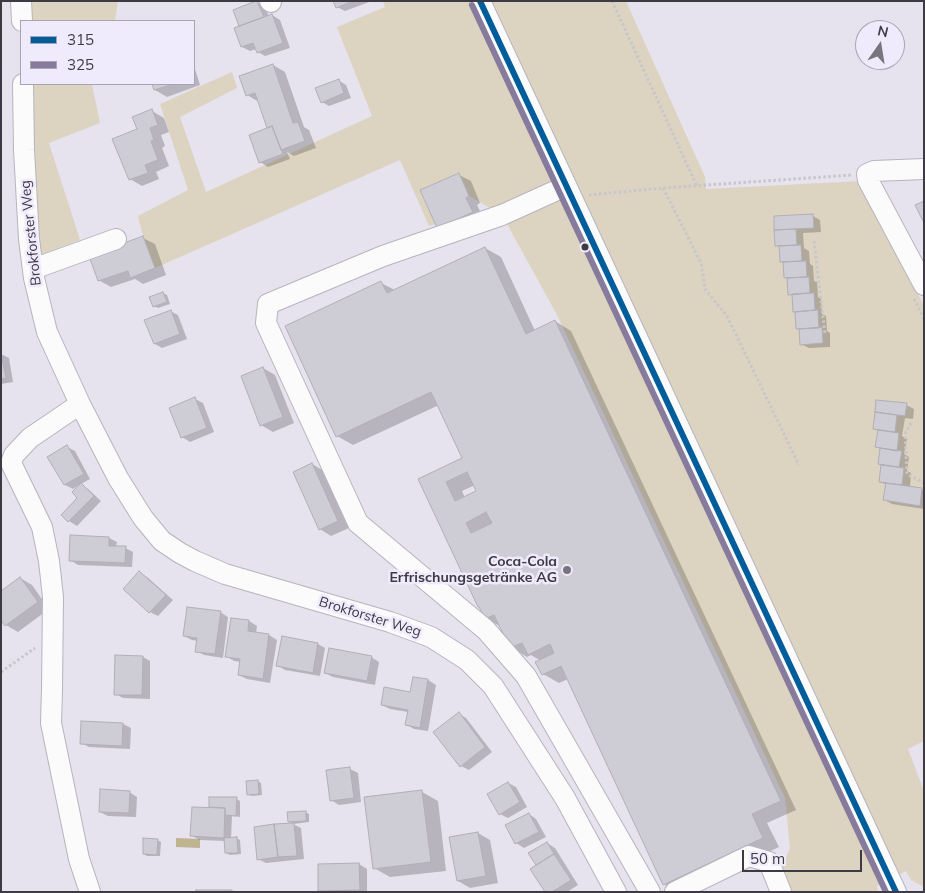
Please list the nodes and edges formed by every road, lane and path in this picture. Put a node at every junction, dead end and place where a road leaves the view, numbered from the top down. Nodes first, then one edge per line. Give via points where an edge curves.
1 (21, 1) edge
2 (480, 1) edge
3 (612, 1) edge
4 (22, 20) edge
5 (23, 85) edge
6 (924, 169) edge
7 (867, 174) junction
8 (697, 186) junction
9 (663, 188) junction
10 (570, 193) junction
11 (116, 239) dead end
12 (814, 241) dead end
13 (32, 269) junction
14 (924, 285) edge
15 (825, 334) dead end
16 (80, 404) junction
17 (912, 423) dead end
18 (799, 465) dead end
19 (924, 484) edge
20 (33, 649) dead end
21 (1, 672) edge
22 (90, 892) edge
23 (616, 892) edge
24 (650, 892) edge
25 (674, 892) edge
26 (781, 892) edge
27 (896, 892) edge

1 - 4 street
2 - 10 street
3 - 8 path
5 - 13 street, Brokforster Weg
6 - 7 street
7 - 8 path
7 - 14 street
8 - 9 path
9 - 10 path via 582,196
9 - 18 path via 701,263 705,289 727,316
10 - 24 street via 383,256 268,304 266,323 358,523 486,630 526,676
10 - 27 street
11 - 13 street
12 - 15 path
13 - 16 street, Brokforster Weg via 47,332
16 - 22 street via 30,438 11,463 42,527 49,561 53,597 51,723 77,850
16 - 23 street, Brokforster Weg via 118,478 143,518 162,541 180,553 225,574 432,637 467,660 493,686 560,790
17 - 19 path via 905,434 907,474
20 - 21 path
25 - 26 street via 749,856 769,862

